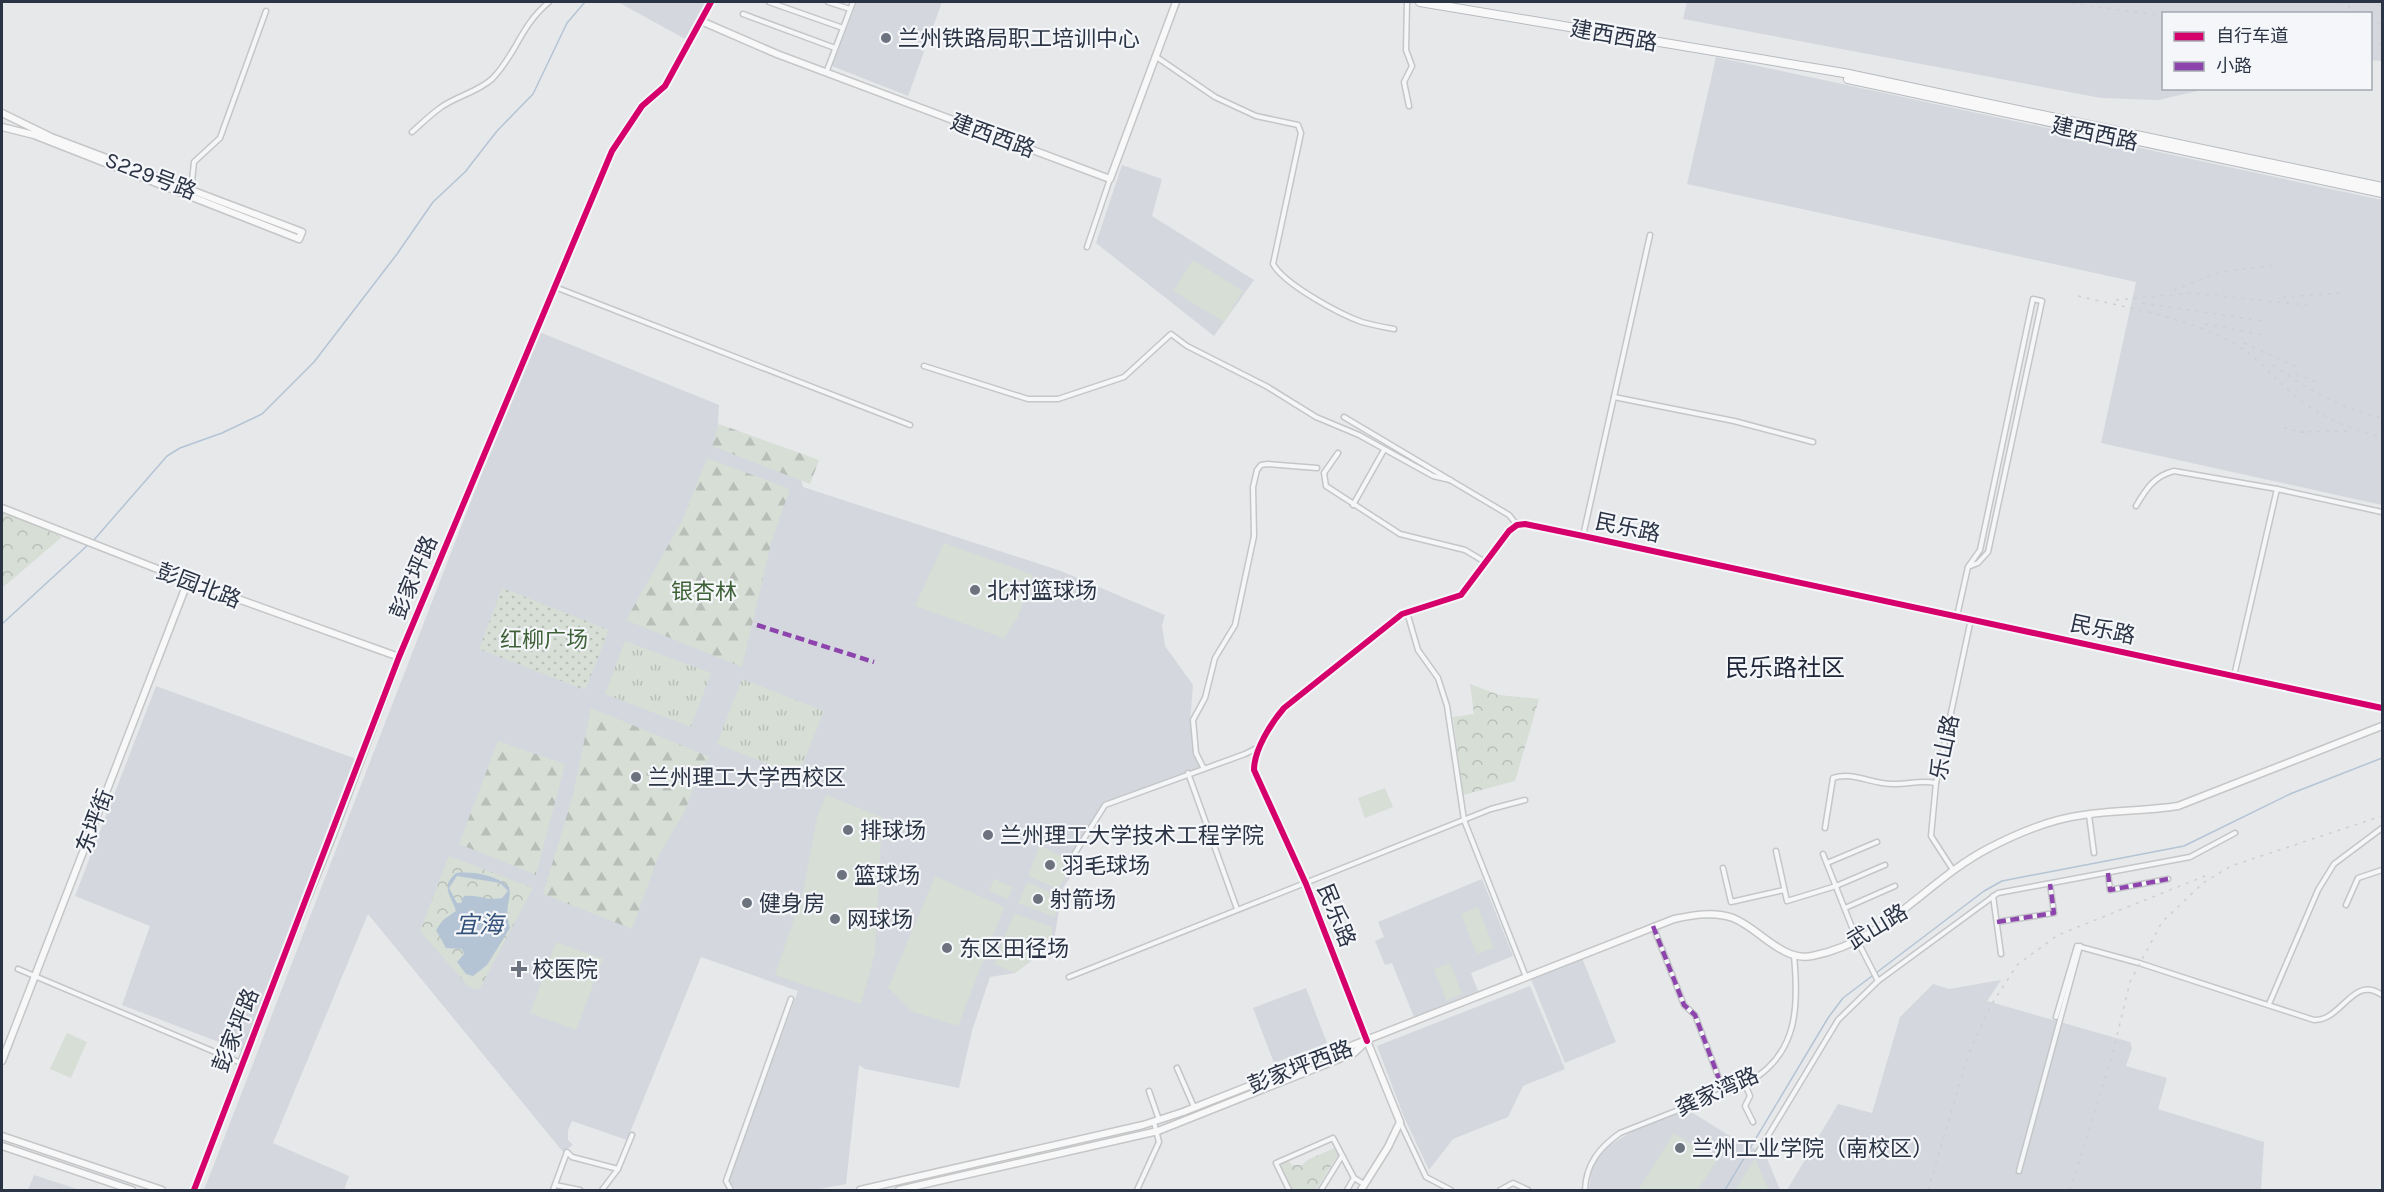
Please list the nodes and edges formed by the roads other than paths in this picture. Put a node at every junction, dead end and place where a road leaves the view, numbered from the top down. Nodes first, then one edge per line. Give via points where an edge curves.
1 (549, 2) edge
2 (711, 2) edge
3 (769, 2) edge
4 (828, 2) edge
5 (853, 2) edge
6 (1176, 2) edge
7 (1407, 2) edge
8 (1420, 2) edge
9 (850, 9) junction
10 (266, 11) dead end
11 (743, 14) dead end
12 (701, 21) junction
13 (843, 28) junction
14 (835, 48) junction
15 (1155, 56) junction
16 (1809, 68) junction
17 (826, 73) junction
18 (1409, 106) dead end
19 (2, 113) edge
20 (2, 127) edge
21 (412, 132) dead end
22 (1110, 179) junction
23 (2382, 187) edge
24 (191, 193) junction
25 (2382, 194) edge
26 (1650, 235) dead end
27 (1087, 247) dead end
28 (555, 287) junction
29 (1394, 329) dead end
30 (924, 366) dead end
31 (1614, 397) junction
32 (2008, 414) junction
33 (2017, 415) junction
34 (1344, 417) dead end
35 (910, 425) dead end
36 (1813, 442) dead end
37 (1384, 450) junction
38 (1338, 453) dead end
39 (1317, 468) dead end
40 (1450, 480) junction
41 (2277, 489) junction
42 (1353, 505) junction
43 (2136, 506) dead end
44 (2, 508) edge
45 (2382, 512) edge
46 (1517, 525) junction
47 (1584, 536) junction
48 (1485, 562) junction
49 (1968, 567) junction
50 (188, 581) junction
51 (1407, 612) junction
52 (1957, 616) junction
53 (1971, 619) junction
54 (399, 657) junction
55 (2234, 676) junction
56 (2382, 708) edge
57 (2382, 726) edge
58 (1261, 746) junction
59 (1203, 767) junction
60 (1188, 773) junction
61 (1936, 783) junction
62 (1524, 800) dead end
63 (2089, 814) junction
64 (1464, 820) junction
65 (1825, 828) dead end
66 (2382, 828) edge
67 (2235, 834) dead end
68 (1877, 842) dead end
69 (1776, 851) dead end
70 (1075, 853) dead end
71 (2094, 853) dead end
72 (1823, 854) dead end
73 (1827, 863) junction
74 (1885, 865) dead end
75 (1723, 868) dead end
76 (1953, 870) junction
77 (2382, 870) edge
78 (2108, 873) junction
79 (2168, 879) dead end
80 (1306, 884) junction
81 (2050, 884) junction
82 (1836, 886) junction
83 (1894, 886) dead end
84 (1784, 890) junction
85 (1993, 896) junction
86 (2346, 905) dead end
87 (1845, 908) junction
88 (1237, 909) junction
89 (1997, 922) junction
90 (1653, 926) junction
91 (1857, 940) junction
92 (2080, 946) junction
93 (2001, 954) dead end
94 (1794, 956) junction
95 (18, 969) dead end
96 (33, 976) junction
97 (1069, 977) dead end
98 (1526, 977) junction
99 (1877, 980) junction
100 (2382, 996) edge
101 (791, 999) dead end
102 (2269, 1004) junction
103 (2056, 1017) dead end
104 (1367, 1041) junction
105 (2, 1061) edge
106 (241, 1063) junction
107 (1177, 1068) dead end
108 (1745, 1084) junction
109 (1149, 1091) dead end
110 (1724, 1092) junction
111 (1194, 1108) junction
112 (1157, 1120) junction
113 (1400, 1122) junction
114 (1754, 1122) dead end
115 (1158, 1131) junction
116 (632, 1135) dead end
117 (2, 1136) edge
118 (2, 1146) edge
119 (1757, 1154) dead end
120 (1342, 1155) junction
121 (618, 1169) junction
122 (2019, 1171) dead end
123 (1354, 1178) junction
124 (555, 1185) junction
125 (1363, 1187) edge
126 (132, 1191) edge
127 (162, 1191) edge
128 (194, 1191) edge
129 (553, 1191) edge
130 (580, 1191) edge
131 (602, 1191) edge
132 (731, 1191) edge
133 (860, 1191) edge
134 (899, 1191) edge
135 (1137, 1191) edge
136 (1289, 1191) edge
137 (1321, 1191) edge
138 (1347, 1191) edge
139 (1451, 1191) edge
140 (1500, 1191) edge
141 (1528, 1191) edge
142 (1586, 1191) edge

1 - 21 street via 525,26 506,62 491,79 441,107
2 - 12 street, 彭家坪路
3 - 13 street
4 - 9 street
5 - 9 street
6 - 15 street
7 - 18 street via 1406,50 1412,66 1404,82
8 - 16 highway, 建西西路
9 - 13 street
10 - 24 street via 220,138 194,162
11 - 14 street
12 - 17 street, 建西西路
12 - 28 street, 彭家坪路 via 665,86 642,106 612,151
13 - 14 street
14 - 17 street
15 - 22 street
15 - 29 street via 1215,97 1256,116 1298,125 1301,133 1273,264 1282,276 1328,304 1362,322
16 - 23 highway, 建西西路
16 - 25 highway, 建西西路 via 1938,100
17 - 22 street, 建西西路
19 - 24 street, S229号路 via 51,137
20 - 24 street, S229号路
22 - 27 street
24 - 24 street, S229号路 via 300,239 302,232
26 - 31 street
28 - 35 street
28 - 54 street, 彭家坪路
30 - 37 street via 1028,399 1058,399 1124,377 1171,334 1316,417
31 - 36 street via 1734,421
31 - 47 street
32 - 33 street
32 - 33 street via 2033,298 2042,301
32 - 49 street via 1980,550
33 - 49 street via 1988,552 1986,558
34 - 40 street
37 - 40 street via 1432,476
37 - 42 street
38 - 42 street via 1324,473 1326,486
39 - 59 street via 1268,464 1257,470 1253,487 1254,536 1235,625 1215,658 1205,698 1193,720 1196,753
40 - 46 street via 1509,515
41 - 43 street via 2174,471 2151,482
41 - 45 street
41 - 55 street
42 - 48 street via 1400,534 1465,550
44 - 50 street, 彭园北路
46 - 47 street, 民乐路
46 - 48 street, 民乐路
47 - 52 street, 民乐路
48 - 51 street, 民乐路 via 1461,595
49 - 52 street
50 - 54 street, 彭园北路
50 - 96 street, 东坪街
51 - 58 street, 民乐路 via 1284,708
51 - 64 street via 1415,643 1438,678 1447,706
52 - 53 street, 民乐路
53 - 55 street, 民乐路
53 - 61 street, 乐山路
54 - 106 street, 彭家坪路 via 333,835
55 - 56 street, 民乐路
57 - 63 street, 武山路 via 2178,806
58 - 59 street
58 - 80 street, 民乐路 via 1254,770
59 - 60 street
60 - 70 street via 1105,805
60 - 88 street
61 - 65 street via 1892,784 1842,775 1833,778
61 - 76 street, 乐山路 via 1931,836
62 - 64 street
63 - 71 street
63 - 76 street, 武山路 via 2044,824 1990,847
64 - 80 street
64 - 98 street
66 - 102 street via 2334,864 2313,900
67 - 78 street via 2190,857
68 - 73 street
69 - 84 street
72 - 73 street
73 - 82 street
74 - 82 street
75 - 84 street via 1731,902
76 - 91 street, 武山路 via 1894,919
77 - 86 street via 2358,878
78 - 79 street via 2110,890
78 - 81 street
80 - 88 street
80 - 104 street, 民乐路
81 - 85 street
81 - 89 street via 2054,913
82 - 84 street via 1787,901
82 - 87 street
83 - 87 street
85 - 89 street
85 - 99 street
87 - 91 street
88 - 97 street
89 - 93 street
90 - 94 street via 1689,916 1725,916
90 - 98 street
90 - 110 street via 1684,1005 1695,1015
91 - 94 street, 武山路 via 1827,953
91 - 99 street
92 - 102 street
92 - 103 street via 2077,945
92 - 122 street
94 - 108 street, 龚家湾路 via 1796,1014 1788,1038 1779,1056 1761,1076
95 - 96 street
96 - 105 street, 东坪街
96 - 106 street
98 - 104 street
99 - 119 street via 1838,1020
100 - 102 street via 2373,990 2362,990 2328,1018 2320,1020
101 - 132 street via 726,1181
104 - 111 street, 彭家坪西路
104 - 113 street
104 - 115 street, 彭家坪西路 via 1354,1053
106 - 128 street, 彭家坪路
107 - 111 street
108 - 110 street, 龚家湾路
108 - 114 street via 1750,1096 1745,1106
109 - 112 street
110 - 142 street, 龚家湾路 via 1638,1125 1608,1142 1591,1162
111 - 112 street, 彭家坪西路
112 - 115 street
112 - 133 street, 彭家坪西路
113 - 125 street
113 - 139 street via 1426,1177
115 - 134 street, 彭家坪西路
115 - 135 street via 1159,1142
116 - 121 street
117 - 127 street
118 - 126 street
120 - 123 street
120 - 136 street via 1333,1138 1276,1163
120 - 137 street
121 - 124 street via 572,1157 567,1152
121 - 131 street
123 - 125 street
123 - 138 street
124 - 129 street
124 - 130 street
140 - 141 street via 1513,1183

